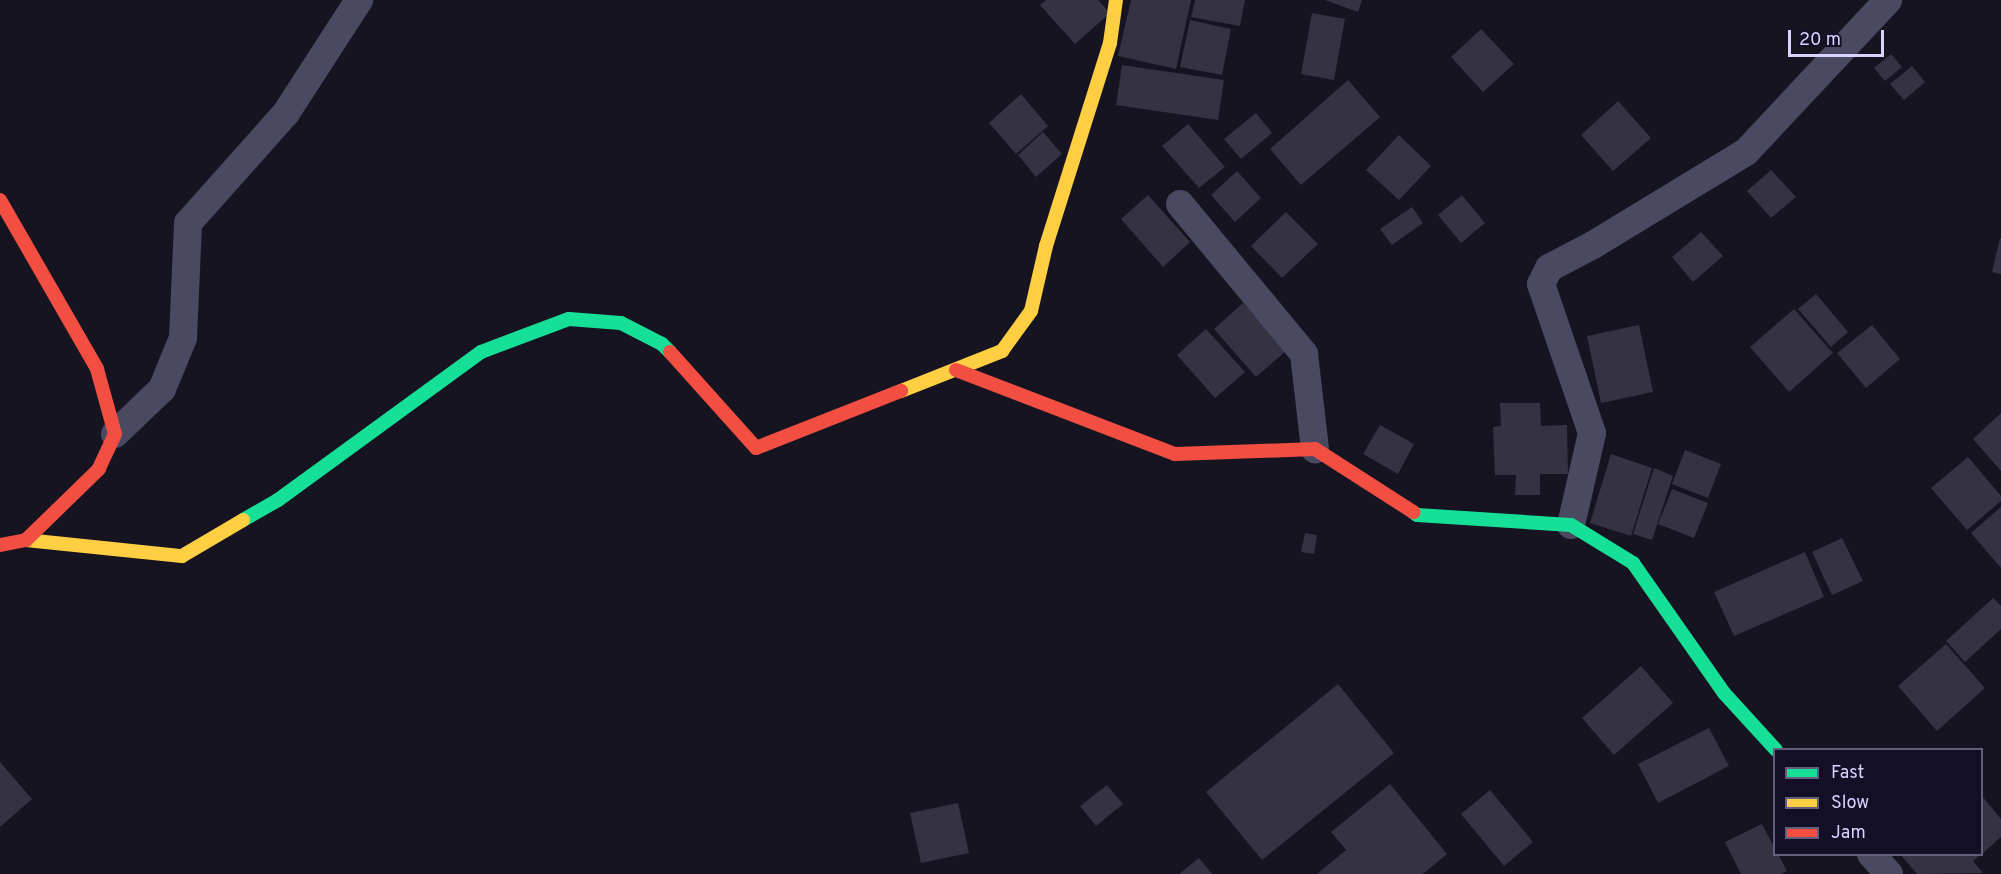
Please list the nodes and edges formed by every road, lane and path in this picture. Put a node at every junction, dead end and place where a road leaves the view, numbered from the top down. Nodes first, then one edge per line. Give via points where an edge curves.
1 (359, 0) edge
2 (1116, 0) edge
3 (1888, 0) edge
4 (0, 200) edge
5 (1180, 204) dead end
6 (956, 370) junction
7 (115, 434) junction
8 (1315, 449) junction
9 (1571, 525) junction
10 (26, 540) junction
11 (0, 545) edge
12 (1774, 748) edge
13 (1872, 856) edge
14 (1889, 874) edge

1 - 7 street via 286,113 188,223 183,338 162,389
2 - 6 street via 1110,44 1047,246 1031,311 1002,351
3 - 9 street via 1746,152 1550,268 1541,284 1592,434
4 - 7 street via 97,369
5 - 8 street via 1304,354
6 - 8 street via 1174,454
6 - 10 street via 756,448 662,344 621,323 569,318 481,352 278,500 182,556
7 - 10 street via 99,469
8 - 9 street via 1417,515
9 - 12 street via 1634,562 1724,693
10 - 11 street
13 - 14 street

